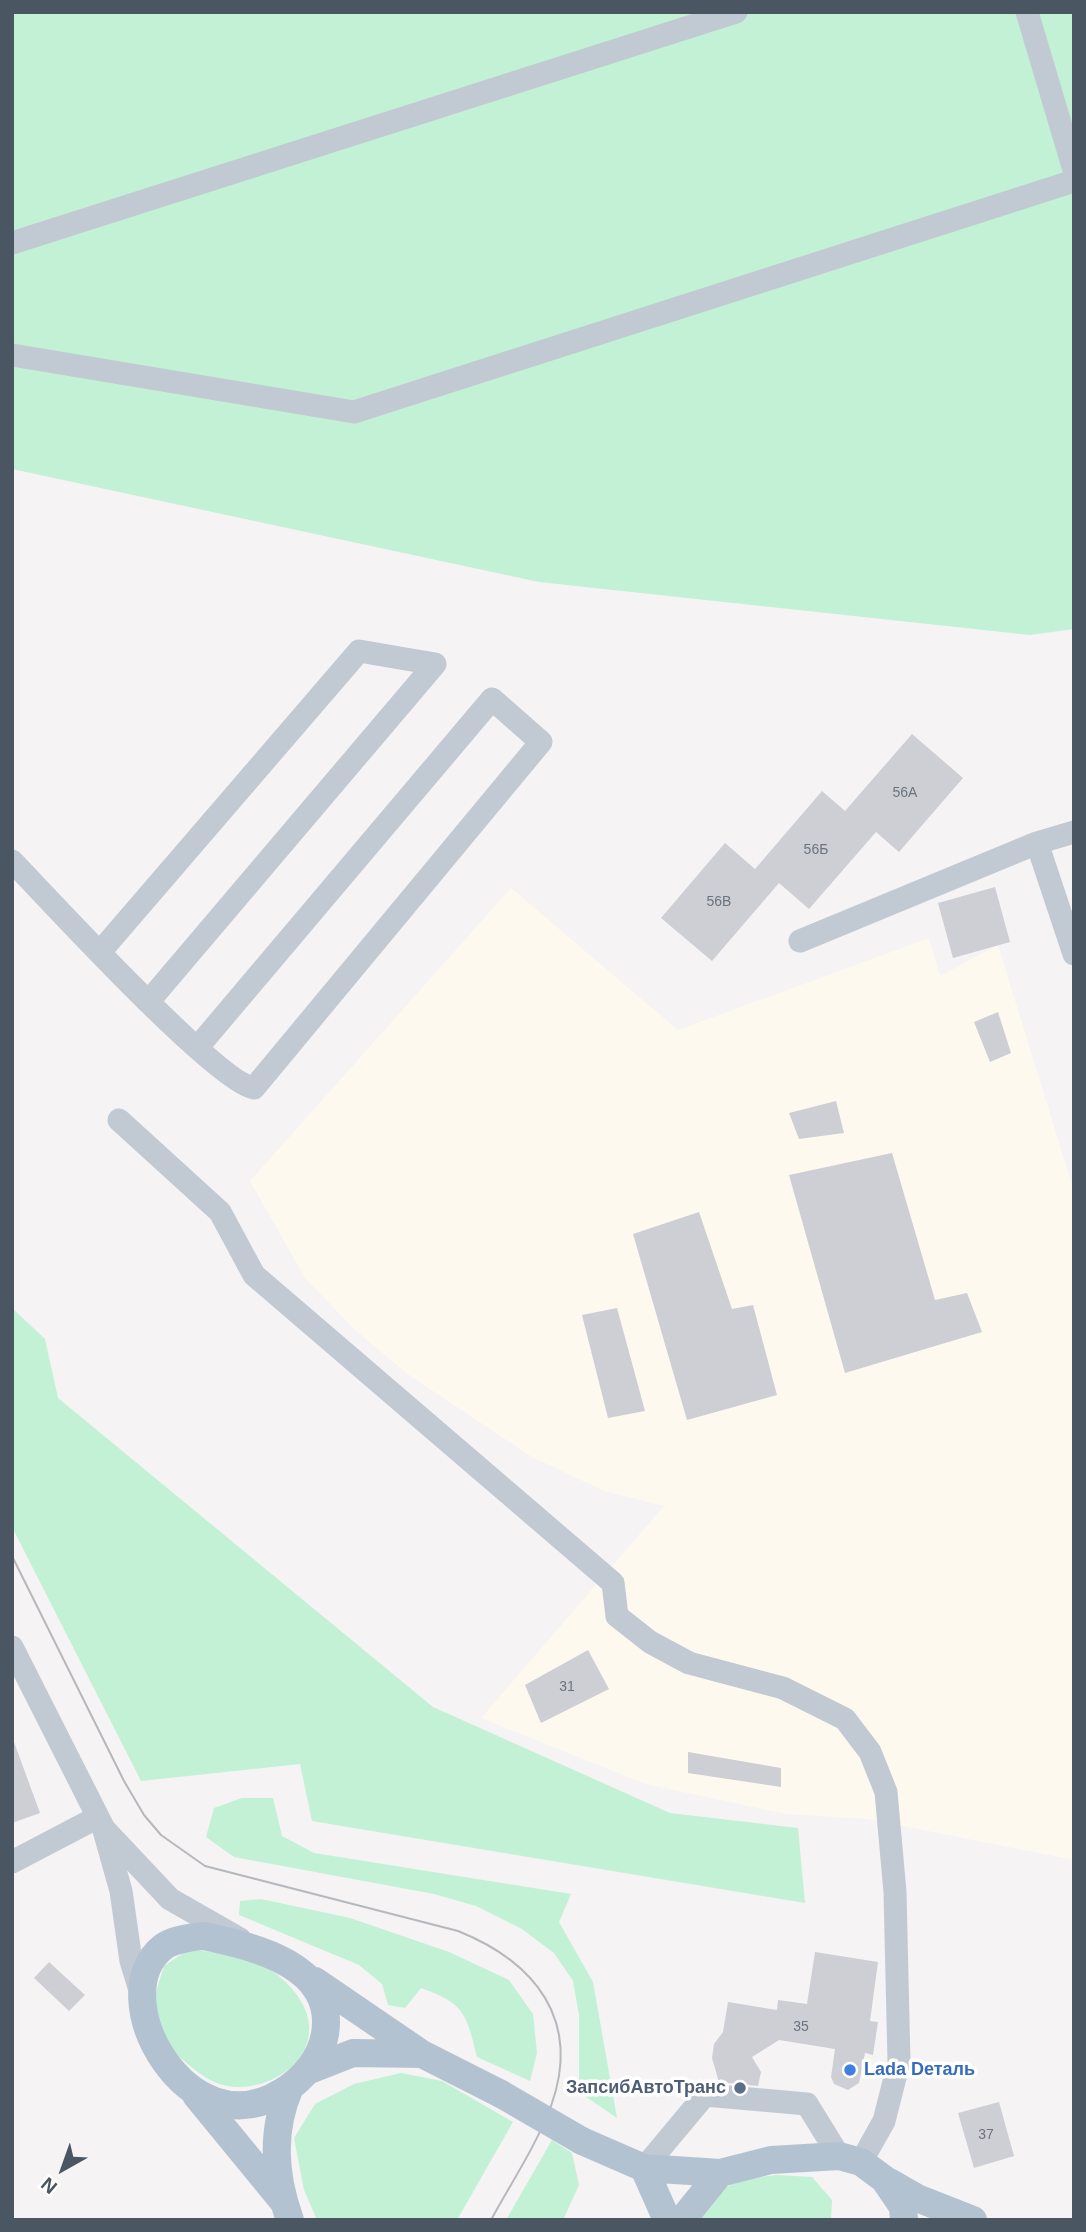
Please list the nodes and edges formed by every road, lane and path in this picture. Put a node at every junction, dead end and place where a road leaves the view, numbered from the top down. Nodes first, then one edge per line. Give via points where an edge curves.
1 (736, 12) edge
2 (1027, 12) edge
3 (1074, 170) edge
4 (1074, 181) edge
5 (12, 243) edge
6 (12, 355) edge
7 (1074, 832) edge
8 (1037, 842) junction
9 (12, 861) edge
10 (800, 941) dead end
11 (100, 952) junction
12 (1074, 954) edge
13 (149, 1001) junction
14 (197, 1048) junction
15 (119, 1120) dead end
16 (12, 1647) edge
17 (101, 1822) junction
18 (12, 1862) edge
19 (253, 1946) junction
20 (310, 1977) junction
21 (142, 1997) junction
22 (422, 2054) junction
23 (298, 2079) junction
24 (197, 2095) junction
25 (850, 2159) junction
26 (644, 2168) junction
27 (720, 2173) junction
28 (884, 2179) junction
29 (287, 2210) edge
30 (667, 2220) edge
31 (682, 2220) edge
32 (904, 2220) edge
33 (973, 2220) edge

1 - 5 street
2 - 3 street
4 - 6 street via 354,412
7 - 8 street
8 - 10 street
8 - 12 street
9 - 11 street
11 - 13 street
11 - 13 street via 359,651 435,664
13 - 14 street
14 - 14 street via 237,1081 254,1088 541,742 492,699
15 - 25 street via 220,1212 254,1275 612,1583 617,1616 650,1642 689,1663 783,1688 845,1719 870,1752 886,1793 895,1892 899,2062 884,2121
16 - 17 street
17 - 18 street
17 - 19 street via 170,1899
17 - 21 street via 121,1891 131,1961
19 - 20 main road
19 - 21 main road via 204,1936 164,1946 148,1967
20 - 22 main road
20 - 23 main road via 326,2003 326,2030 317,2057
21 - 24 main road via 145,2017 164,2061
22 - 23 main road via 354,2053
22 - 26 main road, bridge via 582,2141
23 - 24 main road via 274,2097 241,2108
23 - 29 main road via 280,2110 275,2136
24 - 29 main road
25 - 26 street via 807,2104 705,2095
25 - 27 main road via 771,2160
25 - 28 main road
26 - 27 main road
26 - 30 main road
27 - 31 main road
28 - 32 main road via 903,2207
28 - 33 main road

